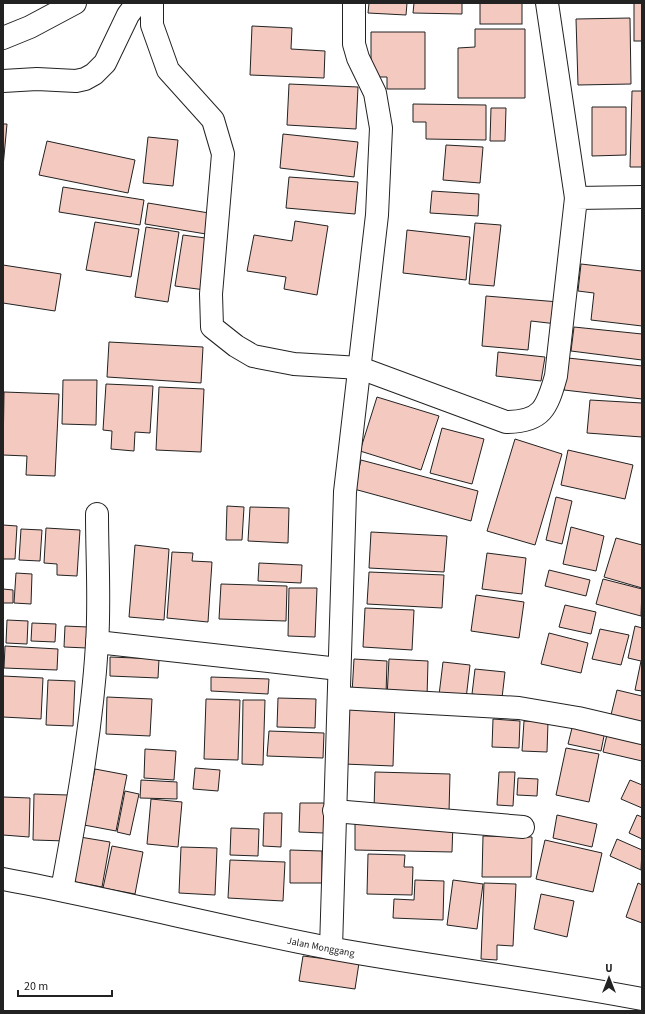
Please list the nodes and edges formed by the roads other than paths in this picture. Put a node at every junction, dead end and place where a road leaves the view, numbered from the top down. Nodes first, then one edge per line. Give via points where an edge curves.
1 (74, 3) edge
2 (137, 3) edge
3 (152, 3) edge
4 (354, 3) edge
5 (547, 3) edge
6 (3, 38) edge
7 (3, 81) edge
8 (642, 197) edge
9 (576, 198) junction
10 (360, 368) junction
11 (97, 514) dead end
12 (97, 642) junction
13 (339, 669) junction
14 (339, 698) junction
15 (642, 733) edge
16 (334, 811) junction
17 (523, 827) dead end
18 (3, 879) edge
19 (62, 890) junction
20 (331, 948) junction
21 (640, 996) edge

1 - 6 street via 30,27
2 - 7 street via 128,15 105,63 90,77 76,81
3 - 10 street via 152,25 168,70 213,120 223,154 211,294 212,327 253,356 294,364
4 - 10 street via 354,44 375,93 381,128 377,215
5 - 9 street
8 - 9 street
9 - 10 street via 560,361 553,388 539,414 528,421 506,422
10 - 13 street via 345,492
11 - 12 street
12 - 13 street
12 - 19 street via 82,780
13 - 14 street
14 - 15 street via 519,708
14 - 16 street
16 - 17 street
16 - 20 street
18 - 19 street, Jalan Monggang
19 - 20 street, Jalan Monggang
20 - 21 street, Jalan Monggang

